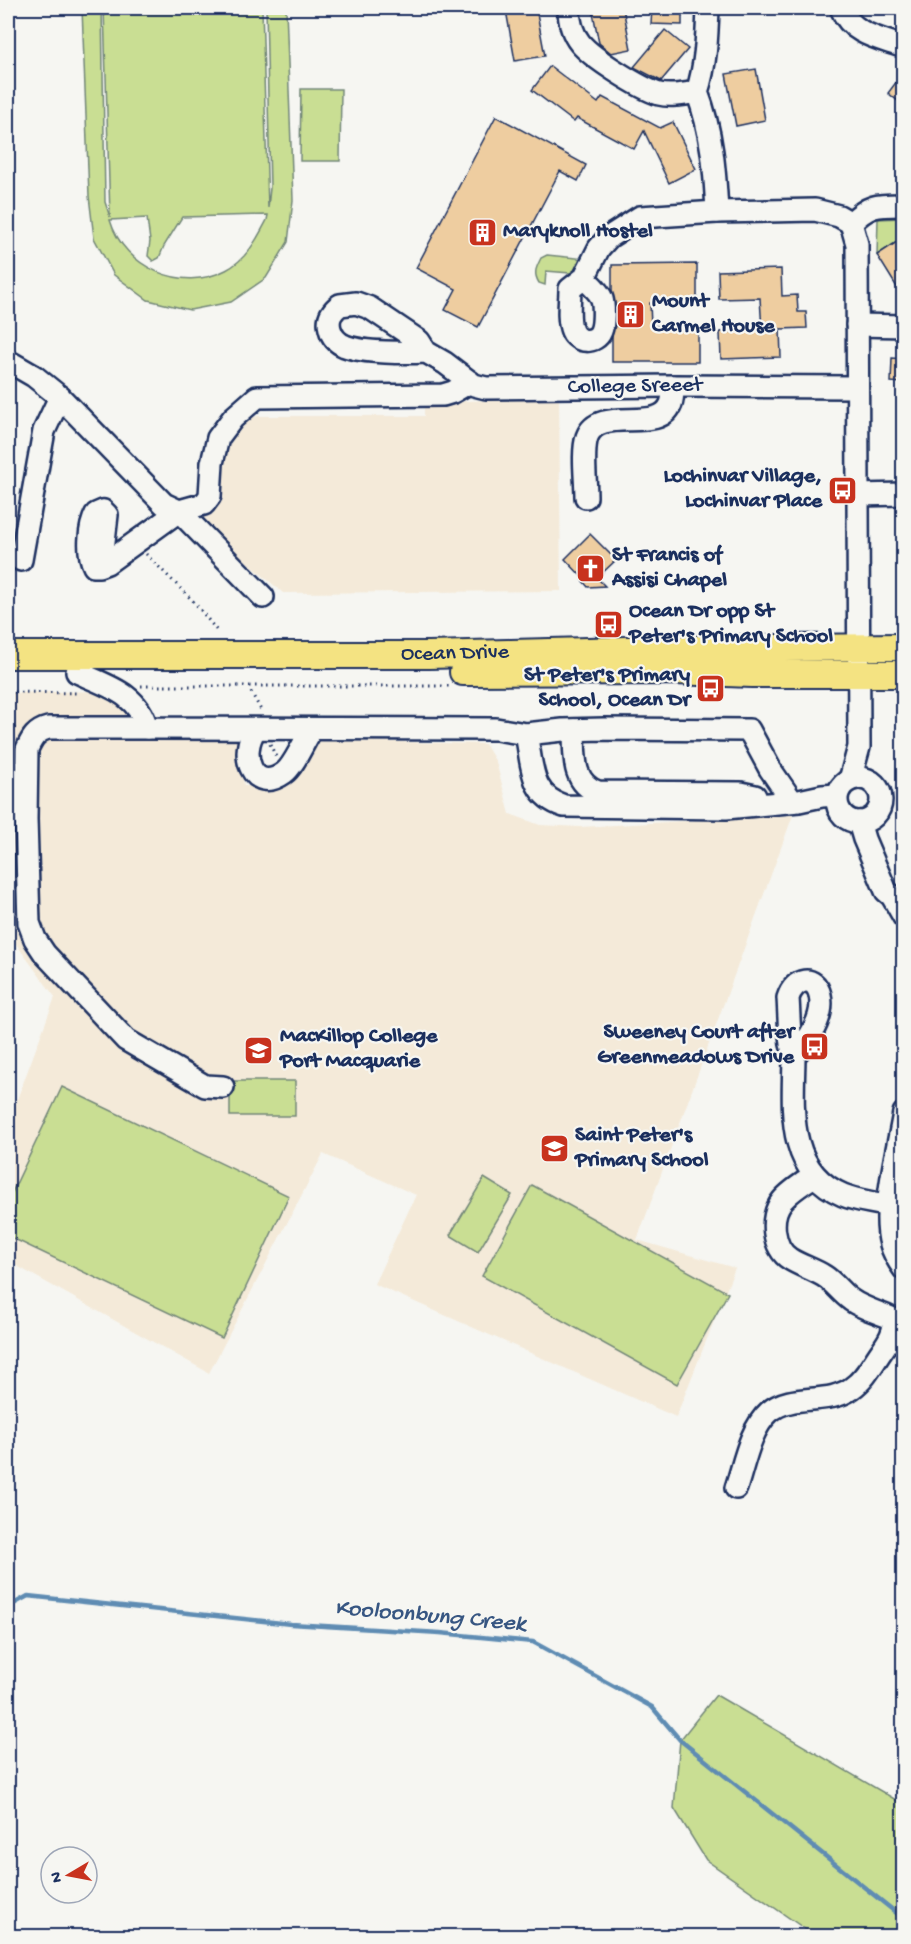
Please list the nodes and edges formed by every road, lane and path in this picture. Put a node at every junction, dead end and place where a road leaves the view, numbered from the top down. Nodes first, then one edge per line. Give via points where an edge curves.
1 (569, 8) edge
2 (708, 8) edge
3 (842, 8) edge
4 (903, 47) edge
5 (697, 92) junction
6 (903, 205) edge
7 (717, 212) junction
8 (851, 224) junction
9 (577, 283) dead end
10 (857, 325) junction
11 (903, 326) edge
12 (426, 352) dead end
13 (8, 362) edge
14 (470, 382) junction
15 (673, 386) junction
16 (856, 387) junction
17 (60, 397) junction
18 (903, 494) edge
19 (857, 495) junction
20 (586, 498) dead end
21 (179, 511) junction
22 (135, 542) junction
23 (114, 557) dead end
24 (21, 560) dead end
25 (263, 597) dead end
26 (217, 631) dead end
27 (859, 647) junction
28 (903, 647) edge
29 (8, 655) edge
30 (8, 672) edge
31 (859, 674) junction
32 (903, 674) edge
33 (76, 682) junction
34 (8, 692) edge
35 (147, 728) junction
36 (256, 729) junction
37 (312, 729) junction
38 (574, 730) junction
39 (526, 734) junction
40 (849, 791) junction
41 (789, 802) junction
42 (866, 820) junction
43 (903, 917) edge
44 (794, 1056) dead end
45 (223, 1087) dead end
46 (903, 1113) edge
47 (814, 1176) junction
48 (888, 1206) junction
49 (903, 1269) edge
50 (736, 1488) dead end

1 - 5 street via 580,42 621,74 661,94
2 - 5 street via 706,52
3 - 4 street via 860,33
5 - 7 street via 714,160
6 - 8 street via 868,208
7 - 8 street via 815,210 839,216
7 - 9 street via 639,216 609,237
8 - 10 street via 857,244
10 - 11 street
10 - 16 street
12 - 14 street, College Sreeet
13 - 17 street
14 - 15 street, College Sreeet via 494,388
14 - 21 street via 443,395 257,397 233,417 218,438 210,496 204,504
15 - 16 street, College Sreeet
15 - 20 street via 672,403 662,414 602,422 591,429 585,443
16 - 19 street
17 - 21 street via 164,504
17 - 24 street via 44,431
18 - 19 street
19 - 27 street
21 - 22 street
21 - 25 street
22 - 23 street
22 - 26 path
27 - 28 main road, Ocean Drive
27 - 29 main road, Ocean Drive via 429,655
27 - 31 street
30 - 33 main road, Ocean Drive
31 - 32 main road, Ocean Drive
31 - 33 main road, Ocean Drive via 675,671
31 - 40 street via 859,747
33 - 34 path
33 - 35 street via 124,694 140,708
35 - 36 street
35 - 45 street via 48,728 31,741 27,749 26,819 29,923 45,954 126,1040 205,1086
36 - 37 street
36 - 37 street via 249,738 248,763 256,776 266,778 276,777 289,768
37 - 39 street via 496,729
38 - 39 street
38 - 41 street via 749,730
38 - 41 street via 578,774 586,788 598,792 741,793
39 - 41 street via 537,786 552,802 564,806 726,808
40 - 41 street
40 - 42 street via 846,818
40 - 42 street via 879,790 880,807
42 - 43 street
44 - 47 street via 794,1126
46 - 48 street
47 - 48 street via 846,1196
47 - 50 street via 780,1203 775,1234 779,1248 789,1259 827,1278 853,1302 893,1319 895,1326 864,1378 851,1389 825,1399 782,1404 770,1411 754,1434
48 - 49 street via 891,1244

